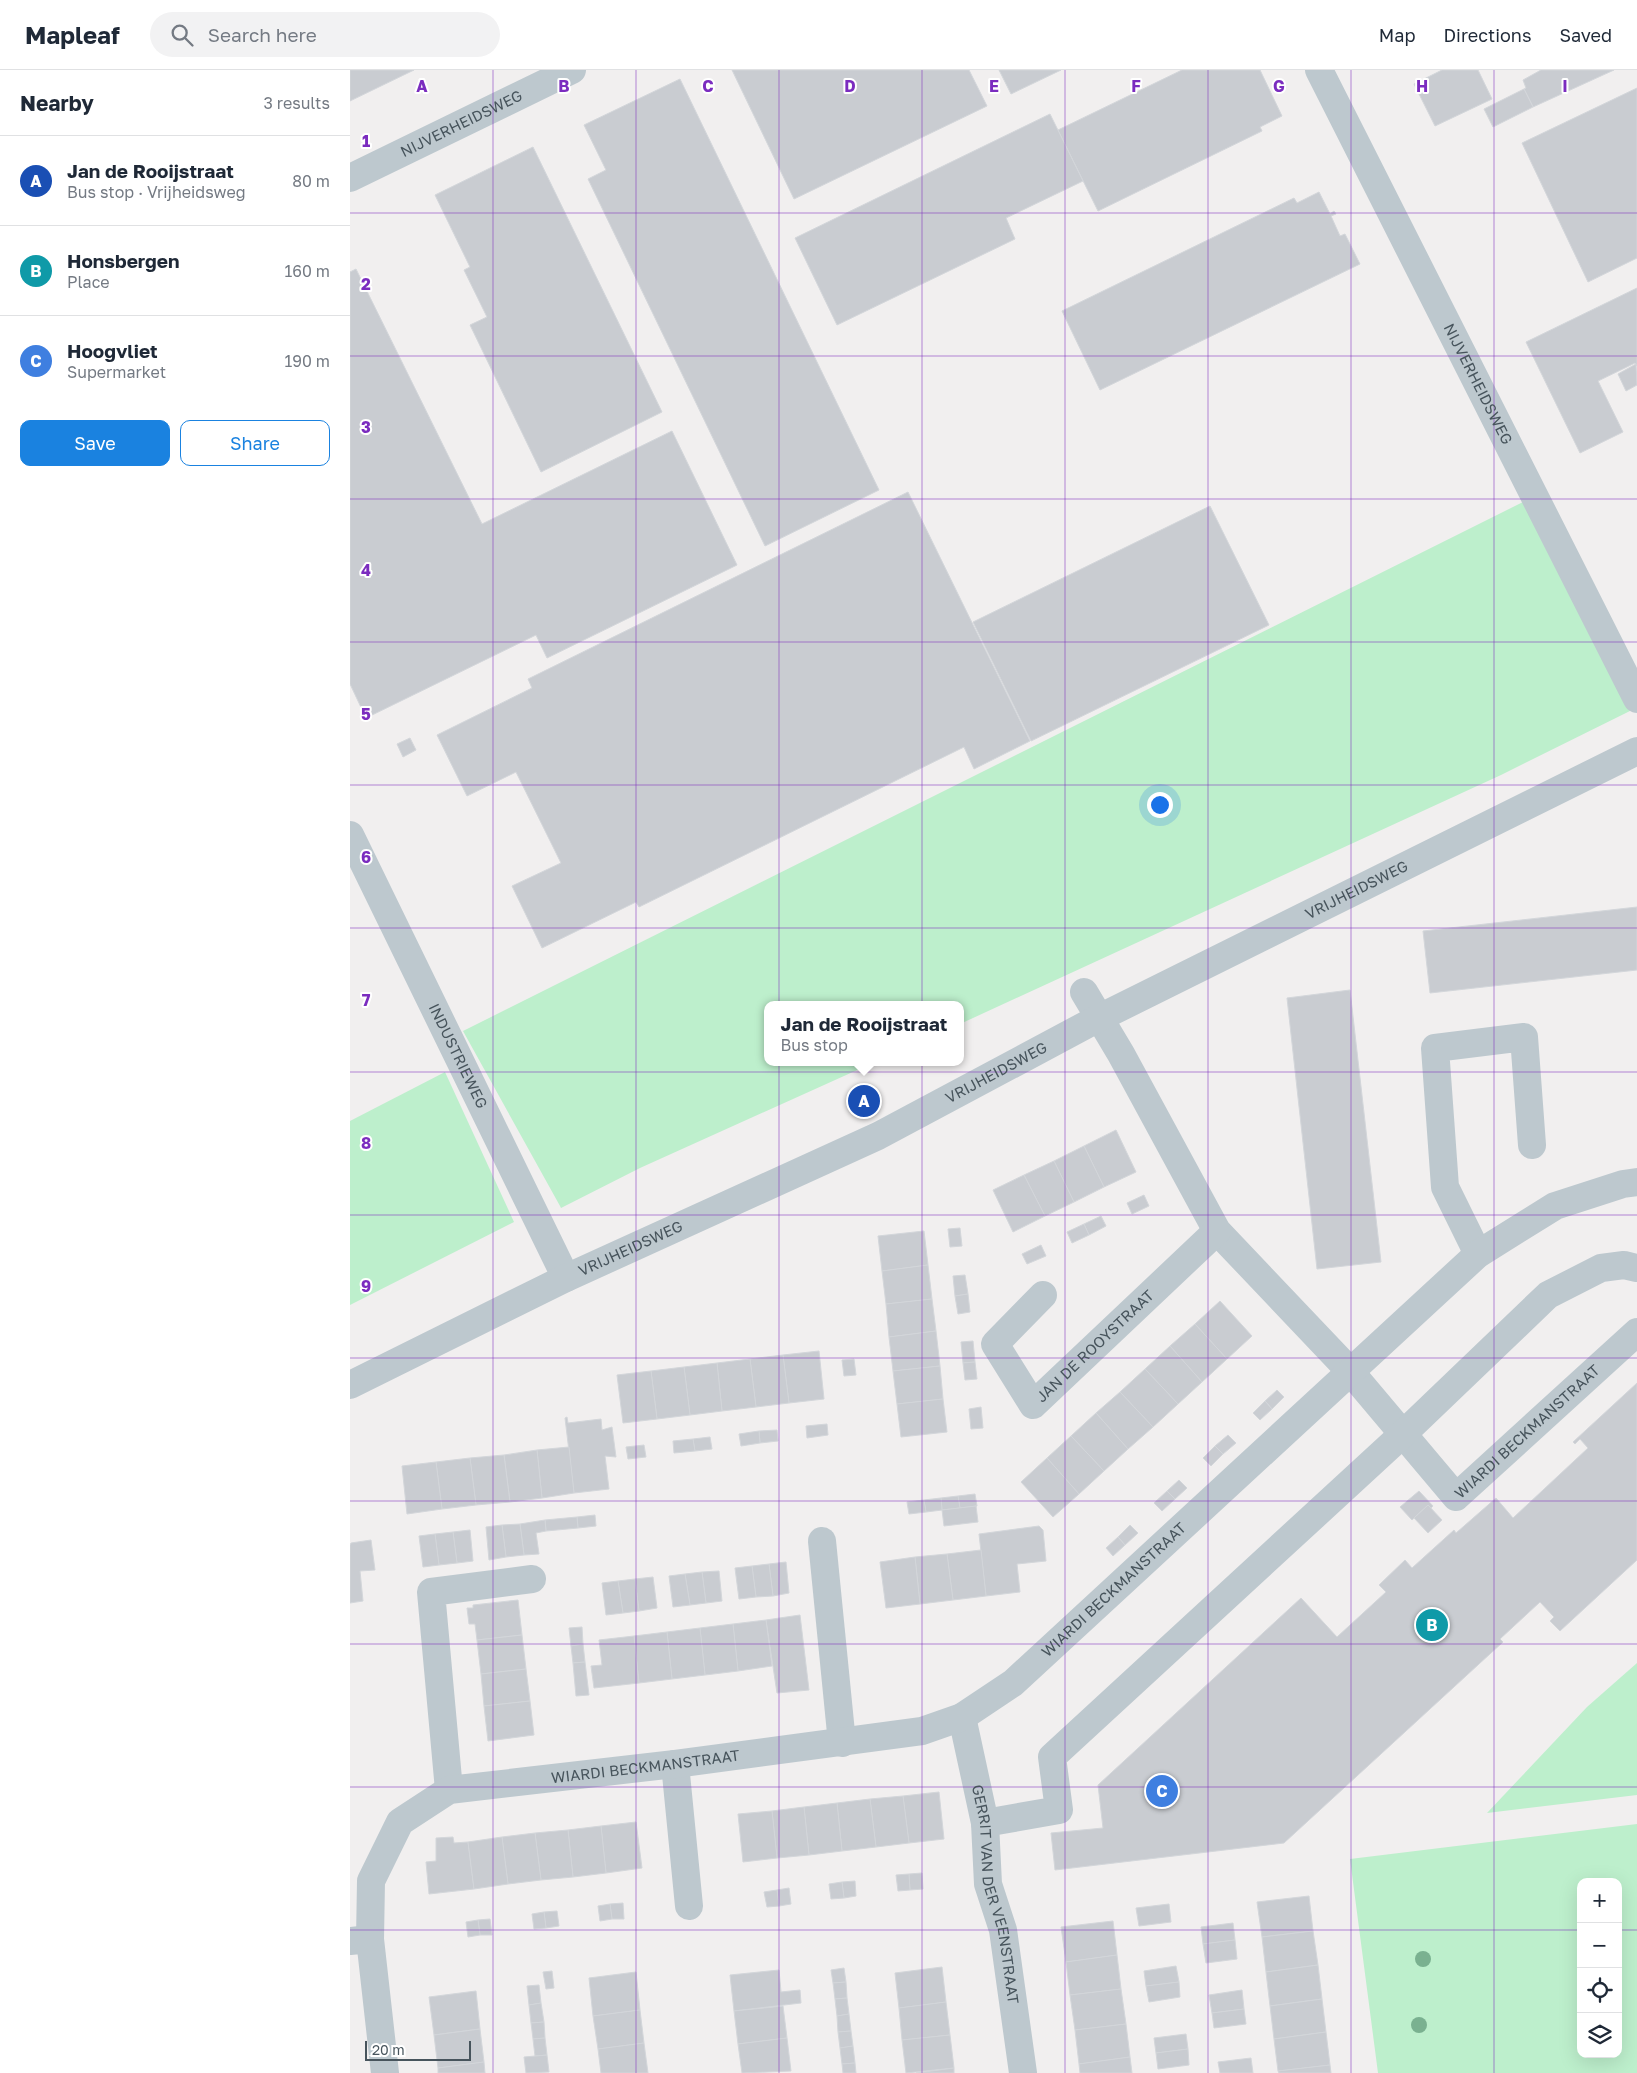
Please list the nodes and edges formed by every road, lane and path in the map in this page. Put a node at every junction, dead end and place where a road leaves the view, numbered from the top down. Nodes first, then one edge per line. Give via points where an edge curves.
1 (572, 70) edge
2 (1319, 70) edge
3 (350, 178) edge
4 (1637, 699) edge
5 (1637, 751) edge
6 (350, 835) edge
7 (1084, 992) dead end
8 (1099, 1018) junction
9 (1532, 1145) dead end
10 (1637, 1182) edge
11 (1216, 1231) junction
12 (1478, 1254) junction
13 (1637, 1268) edge
14 (566, 1278) junction
15 (1043, 1295) dead end
16 (1637, 1332) edge
17 (1349, 1370) junction
18 (350, 1385) edge
19 (1404, 1433) junction
20 (822, 1541) dead end
21 (532, 1579) dead end
22 (962, 1718) junction
23 (842, 1743) junction
24 (675, 1764) junction
25 (450, 1790) junction
26 (985, 1823) junction
27 (689, 1906) dead end
28 (360, 1940) edge
29 (386, 2073) edge
30 (1023, 2073) edge

1 - 3 street, NIJVERHEIDSWEG
2 - 4 street, NIJVERHEIDSWEG
5 - 8 street, VRIJHEIDSWEG
6 - 14 street, INDUSTRIEWEG
7 - 8 street
8 - 11 street
8 - 14 street, VRIJHEIDSWEG via 878,1136
9 - 12 street via 1524,1037 1435,1048 1446,1188
10 - 12 street, WIARDI BECKMANSTRAAT via 1555,1206
11 - 15 street, JAN DE ROOYSTRAAT via 1033,1405 995,1344
11 - 17 street
12 - 17 street, WIARDI BECKMANSTRAAT
13 - 19 street via 1624,1265 1601,1268 1548,1296
14 - 18 street, VRIJHEIDSWEG
16 - 19 street, WIARDI BECKMANSTRAAT via 1456,1497
17 - 19 street, WIARDI BECKMANSTRAAT
17 - 22 street, WIARDI BECKMANSTRAAT via 1013,1683
19 - 26 street via 1052,1758 1059,1810
20 - 23 street
21 - 25 street via 431,1592
22 - 23 street, WIARDI BECKMANSTRAAT via 922,1732
22 - 26 street, GERRIT VAN DER VEENSTRAAT
23 - 24 street, WIARDI BECKMANSTRAAT
24 - 25 street, WIARDI BECKMANSTRAAT
24 - 27 street
25 - 28 street, WIARDI BECKMANSTRAAT via 400,1822 371,1881
26 - 30 street, GERRIT VAN DER VEENSTRAAT via 988,1884 1003,1930
28 - 29 street, WIARDI BECKMANSTRAAT

